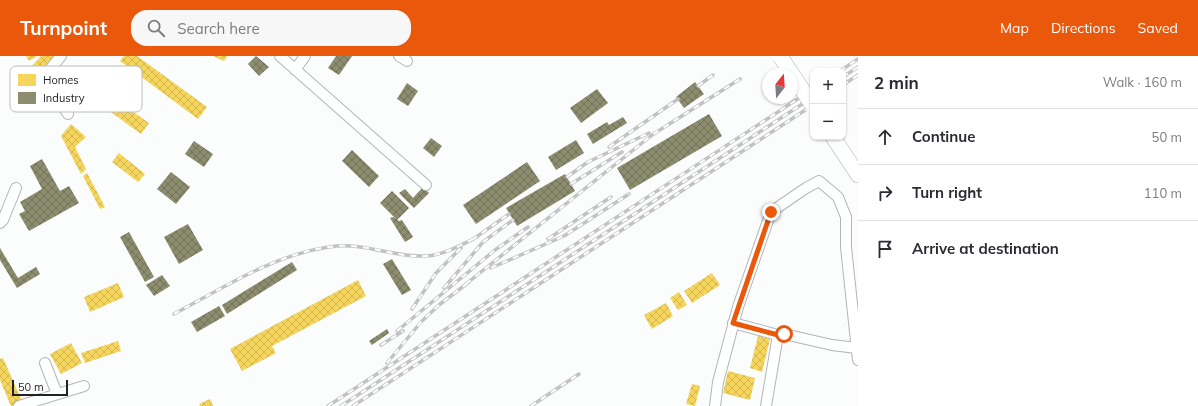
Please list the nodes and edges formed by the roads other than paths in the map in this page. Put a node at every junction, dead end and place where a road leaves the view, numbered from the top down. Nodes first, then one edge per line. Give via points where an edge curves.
1 (61, 56) edge
2 (280, 56) edge
3 (305, 56) edge
4 (780, 56) edge
5 (788, 56) edge
6 (53, 66) edge
7 (295, 70) junction
8 (810, 91) edge
9 (812, 104) edge
10 (835, 140) edge
11 (842, 140) edge
12 (858, 166) edge
13 (858, 175) edge
14 (426, 184) dead end
15 (16, 188) dead end
16 (0, 223) edge
17 (733, 323) junction
18 (778, 335) junction
19 (857, 348) junction
20 (858, 360) edge
21 (45, 363) dead end
22 (84, 386) dead end
23 (57, 394) junction
24 (19, 406) edge
25 (715, 406) edge
26 (766, 406) edge

1 - 6 street
2 - 7 street
3 - 7 street
4 - 9 highway, bridge
5 - 8 highway
7 - 14 street
10 - 13 highway
11 - 12 highway
15 - 16 street
17 - 18 street
17 - 19 street via 771,212 819,181 838,198 846,217 846,247
17 - 25 street via 718,382
18 - 19 street
18 - 26 street
19 - 20 street
21 - 23 street
22 - 23 street
23 - 24 street

